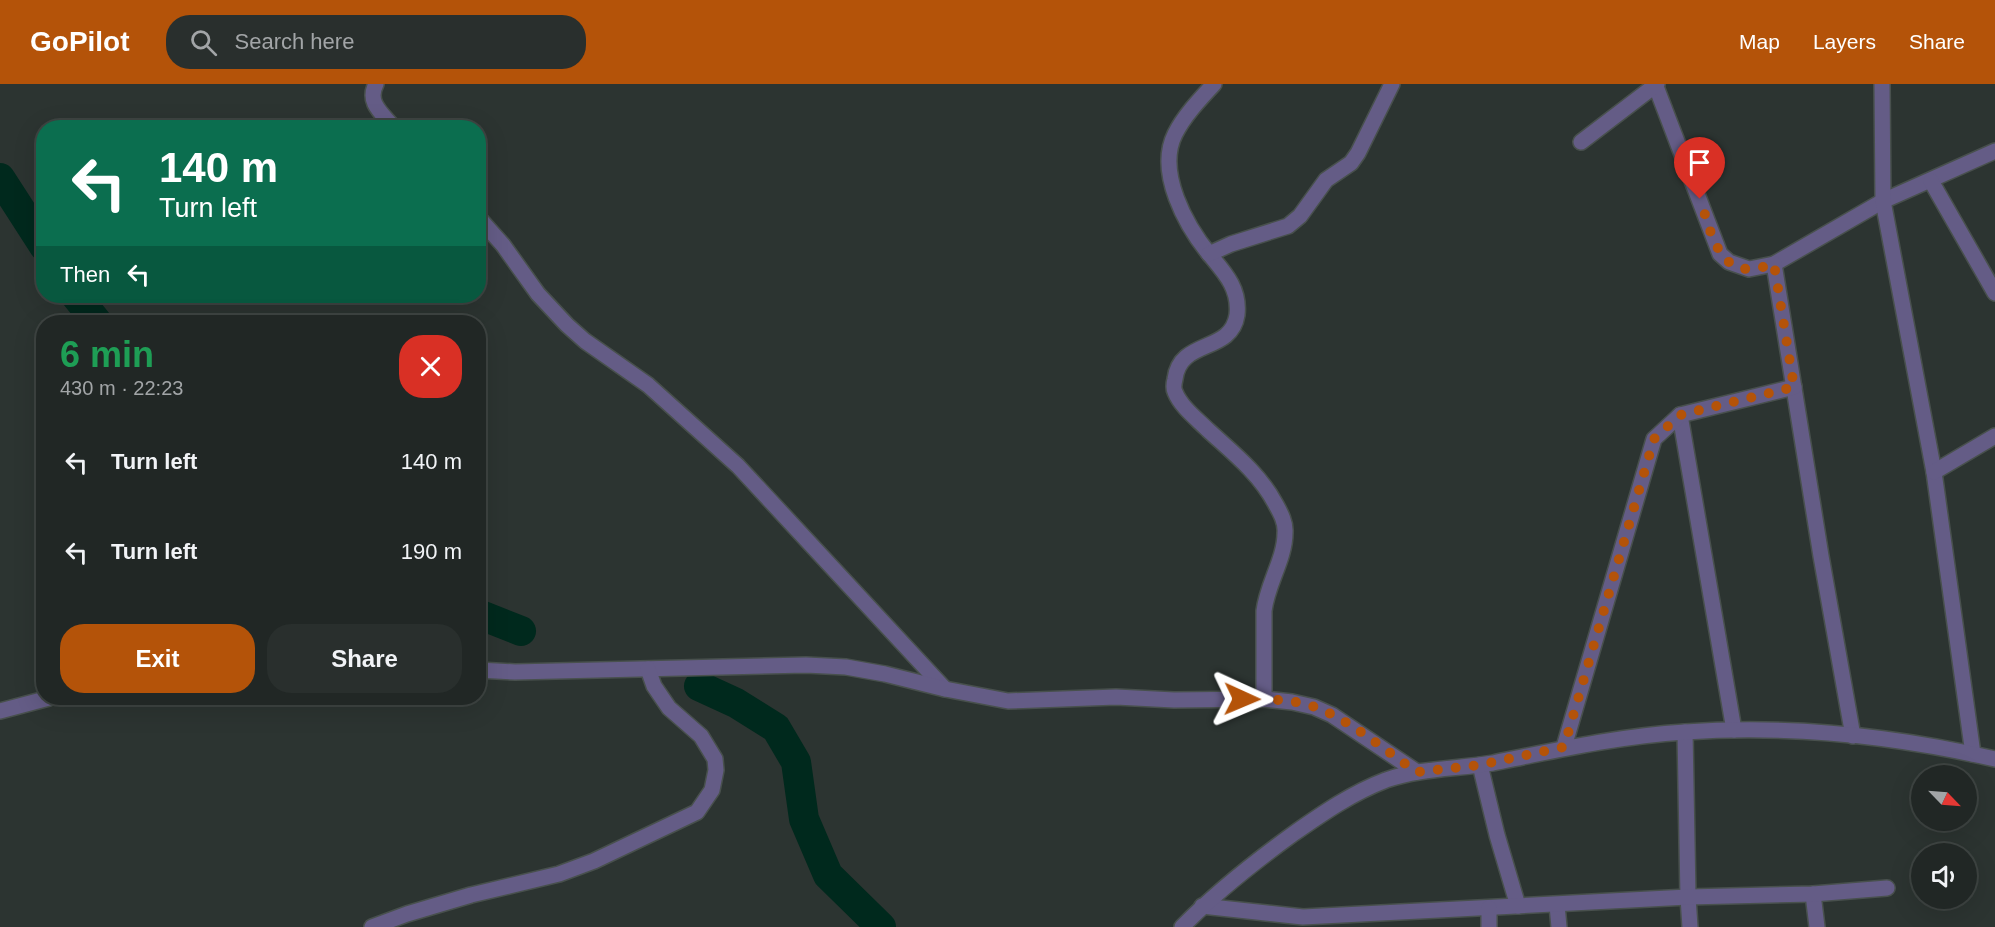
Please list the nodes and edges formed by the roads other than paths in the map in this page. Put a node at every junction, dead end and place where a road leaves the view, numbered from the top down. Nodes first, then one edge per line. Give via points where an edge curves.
1 (376, 84) edge
2 (1214, 84) edge
3 (1392, 84) edge
4 (1656, 84) edge
5 (1882, 84) edge
6 (388, 120) edge
7 (1581, 142) dead end
8 (1995, 151) edge
9 (1931, 181) junction
10 (1883, 201) junction
11 (486, 226) edge
12 (1209, 254) junction
13 (1774, 264) junction
14 (1995, 294) edge
15 (1794, 387) junction
16 (1680, 415) junction
17 (1995, 436) edge
18 (1934, 472) junction
19 (648, 669) junction
20 (486, 670) edge
21 (945, 689) junction
22 (1264, 699) junction
23 (36, 701) edge
24 (0, 711) edge
25 (1734, 730) junction
26 (1685, 732) junction
27 (1853, 736) junction
28 (1564, 747) junction
29 (1973, 754) junction
30 (1995, 759) edge
31 (1480, 765) junction
32 (1417, 772) junction
33 (1887, 888) dead end
34 (1814, 894) junction
35 (1688, 897) junction
36 (1557, 904) junction
37 (1202, 906) junction
38 (1518, 906) junction
39 (1490, 908) junction
40 (372, 927) edge
41 (1182, 927) edge
42 (1489, 927) edge
43 (1559, 927) edge
44 (1690, 927) edge
45 (1817, 927) edge

1 - 6 street via 373,102
2 - 12 street via 1182,121 1169,155 1170,176 1183,217
3 - 12 street via 1358,153 1318,188 1300,216 1288,226
4 - 7 street
4 - 13 street via 1720,254 1749,269
5 - 10 street
8 - 9 street
9 - 10 street
9 - 14 street
10 - 13 street
10 - 18 street
11 - 21 street via 567,325 648,385 738,466
12 - 22 street via 1233,286 1237,315 1222,339 1190,352 1181,360 1174,391 1192,415 1263,483 1282,515 1284,548 1263,611
13 - 15 street
15 - 16 street
15 - 27 street
16 - 25 street
16 - 28 street via 1659,432 1649,453
17 - 18 street
18 - 29 street
19 - 20 street
19 - 21 street via 846,667
19 - 40 street via 669,708 701,736 715,759 712,790 697,812 559,874 471,895
21 - 22 street via 1008,701 1116,697
22 - 32 street via 1314,707 1332,715
23 - 24 street
25 - 26 street
25 - 27 street
26 - 28 street
26 - 35 street
27 - 29 street
28 - 31 street
29 - 30 street
31 - 32 street
31 - 38 street
32 - 37 street via 1387,780 1337,803 1249,866
33 - 34 street
34 - 35 street
34 - 45 street
35 - 36 street
35 - 44 street
36 - 38 street
36 - 43 street
37 - 39 street via 1303,917
37 - 41 street
38 - 39 street
39 - 42 street

